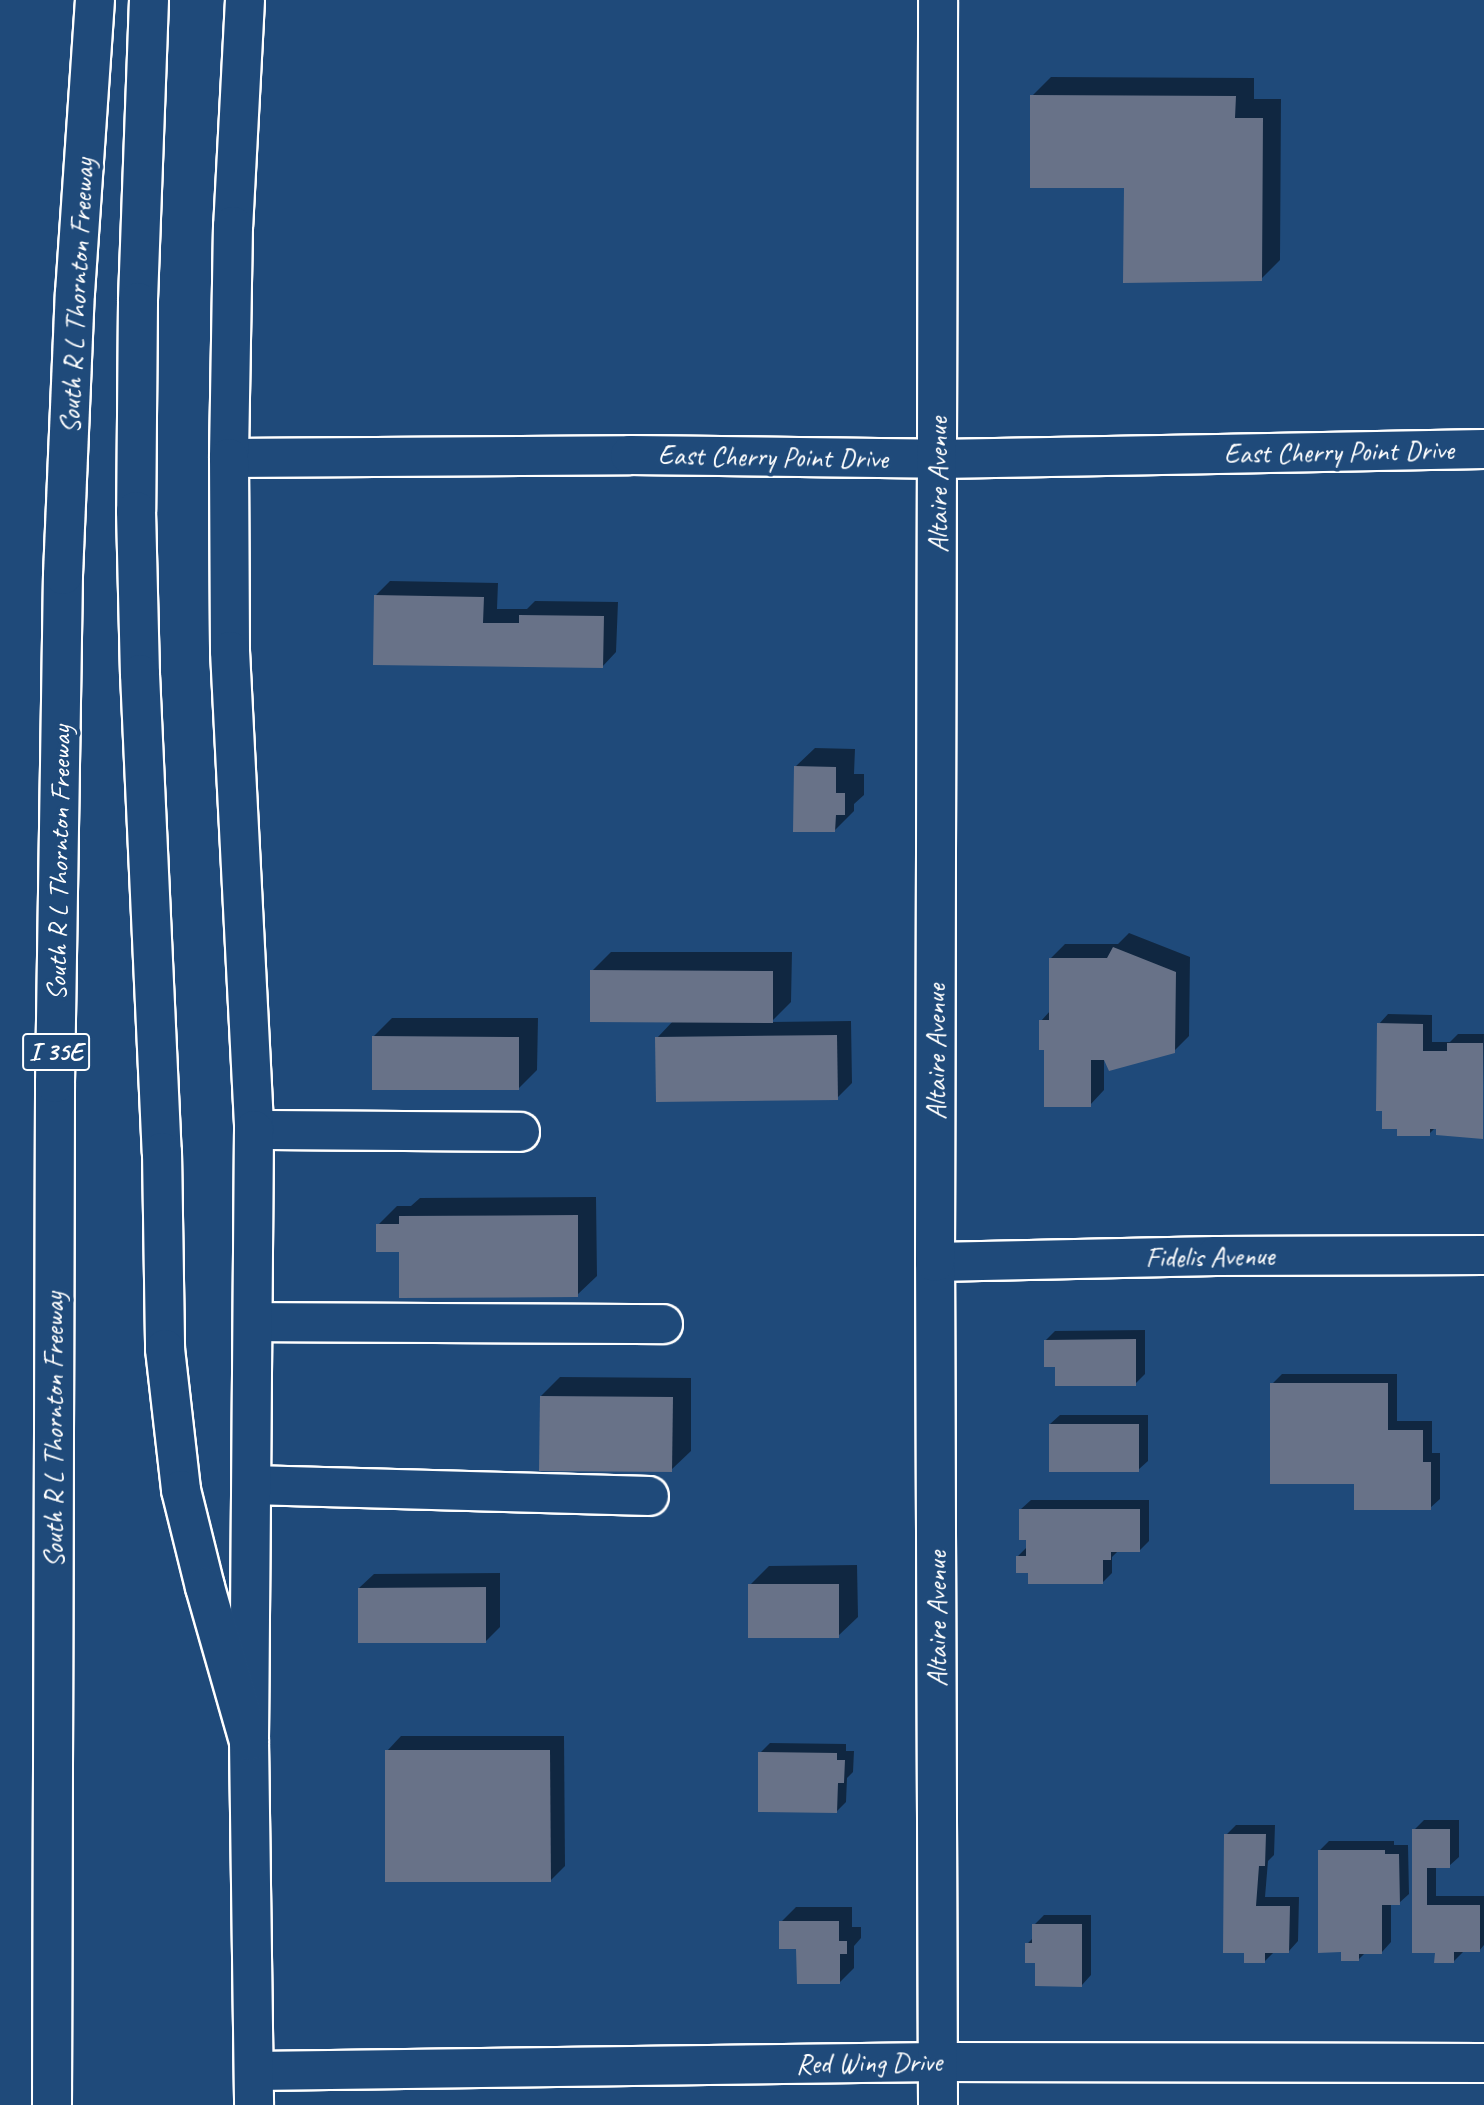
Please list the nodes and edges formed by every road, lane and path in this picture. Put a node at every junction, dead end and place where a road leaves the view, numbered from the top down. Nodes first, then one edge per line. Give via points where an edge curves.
1 (96, 0) edge
2 (149, 0) edge
3 (245, 0) edge
4 (938, 0) edge
5 (1484, 449) edge
6 (229, 458) junction
7 (939, 459) junction
8 (254, 1130) junction
9 (520, 1132) dead end
10 (1484, 1255) edge
11 (935, 1262) junction
12 (253, 1322) junction
13 (663, 1324) dead end
14 (252, 1485) junction
15 (649, 1496) dead end
16 (249, 1741) junction
17 (939, 2062) junction
18 (1484, 2063) edge
19 (254, 2088) edge
20 (52, 2105) edge
21 (938, 2105) edge

1 - 20 main road, South R L Thornton Freeway / I 35E via 75,293 62,589 55,1097
2 - 16 main road via 136,511 162,1152 165,1349 181,1490
3 - 6 main road via 233,226
4 - 7 main road, Altaire Avenue
5 - 7 main road, East Cherry Point Drive
6 - 7 main road, East Cherry Point Drive via 630,455
6 - 8 main road via 230,651
7 - 11 main road, Altaire Avenue
8 - 9 main road
8 - 12 main road
10 - 11 main road, Fidelis Avenue
11 - 17 main road, Altaire Avenue
12 - 13 main road
12 - 14 main road
14 - 15 main road
14 - 16 main road
16 - 19 main road
17 - 18 main road, Red Wing Drive
17 - 19 main road, Red Wing Drive
17 - 21 main road, Altaire Avenue

